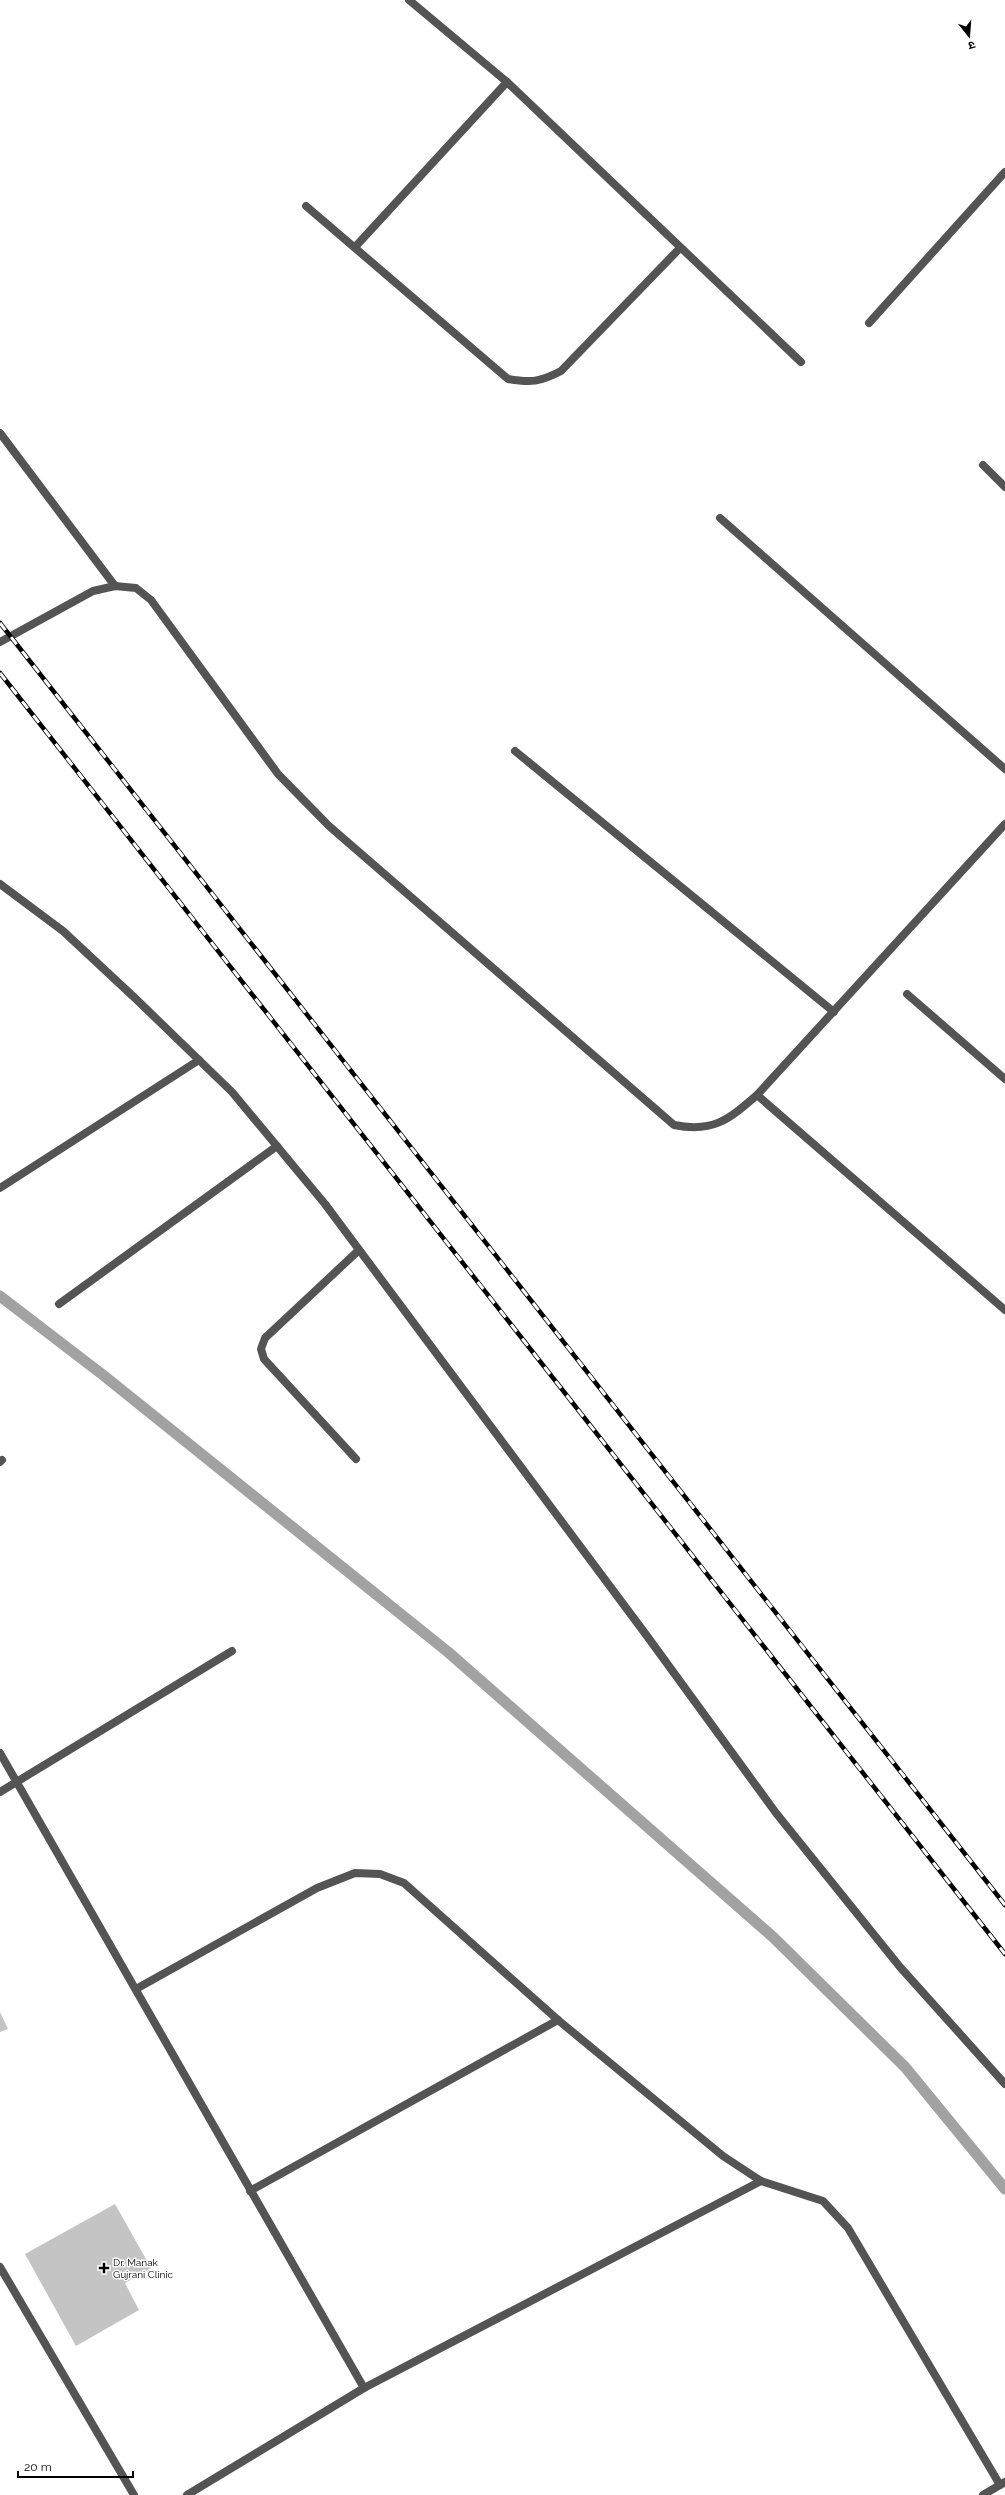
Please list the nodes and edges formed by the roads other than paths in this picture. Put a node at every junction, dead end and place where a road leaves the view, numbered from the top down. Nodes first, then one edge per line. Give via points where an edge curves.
1 (409, 0) edge
2 (507, 82) junction
3 (1005, 172) edge
4 (306, 206) dead end
5 (356, 246) junction
6 (680, 248) junction
7 (869, 323) dead end
8 (801, 362) dead end
9 (0, 433) edge
10 (983, 465) dead end
11 (1005, 487) edge
12 (720, 518) dead end
13 (115, 586) junction
14 (0, 642) edge
15 (515, 751) dead end
16 (1005, 768) edge
17 (1005, 824) edge
18 (0, 884) edge
19 (907, 994) dead end
20 (834, 1012) junction
21 (199, 1060) junction
22 (1005, 1079) edge
23 (757, 1095) junction
24 (277, 1146) junction
25 (0, 1188) edge
26 (359, 1250) junction
27 (59, 1304) dead end
28 (1005, 1310) edge
29 (356, 1459) dead end
30 (232, 1651) dead end
31 (0, 1753) edge
32 (16, 1783) junction
33 (0, 1792) edge
34 (136, 1989) junction
35 (558, 2020) junction
36 (1005, 2084) edge
37 (761, 2181) junction
38 (250, 2191) junction
39 (0, 2267) edge
40 (364, 2388) junction
41 (1002, 2484) edge
42 (134, 2495) edge
43 (187, 2495) edge
44 (983, 2495) edge

1 - 2 street
2 - 5 street
2 - 6 street
3 - 7 street
4 - 5 street
5 - 6 street via 508,379 523,382 542,381 561,370
6 - 8 street
9 - 13 street
10 - 11 street
12 - 16 street
13 - 14 street via 92,591
13 - 23 street via 136,588 151,600 278,774 329,826 674,1125 691,1128 713,1126 732,1117
15 - 20 street
17 - 20 street
18 - 21 street via 63,931
19 - 22 street
20 - 23 street
21 - 24 street via 232,1092
21 - 25 street
23 - 28 street
24 - 26 street
24 - 27 street
26 - 29 street via 265,1338 261,1349 264,1359
26 - 36 street via 776,1813 900,1967
30 - 32 street
31 - 32 street
32 - 33 street
32 - 34 street
34 - 35 street via 317,1888 355,1873 380,1874 404,1882
34 - 38 street
35 - 37 street via 723,2156
35 - 38 street
37 - 40 street
37 - 41 street via 823,2201 848,2228
38 - 40 street
39 - 42 street
40 - 43 street
41 - 44 street

